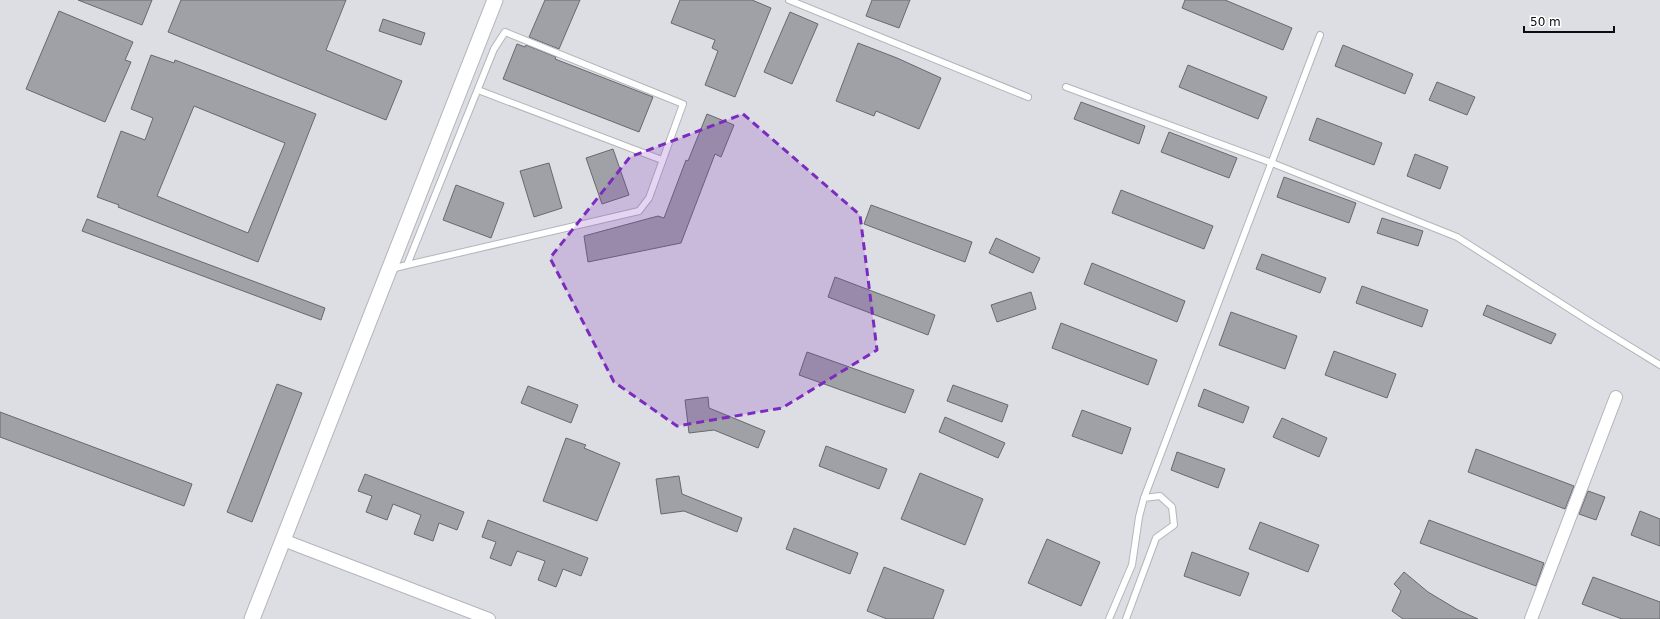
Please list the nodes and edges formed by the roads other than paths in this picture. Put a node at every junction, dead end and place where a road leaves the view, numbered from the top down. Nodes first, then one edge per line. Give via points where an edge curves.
1 (495, 0) edge
2 (789, 0) edge
3 (1320, 35) dead end
4 (1066, 87) dead end
5 (478, 90) junction
6 (1028, 97) dead end
7 (662, 160) junction
8 (1272, 162) junction
9 (407, 266) junction
10 (389, 270) junction
11 (1660, 365) edge
12 (1616, 397) dead end
13 (1144, 498) junction
14 (283, 540) junction
15 (252, 619) edge
16 (489, 619) edge
17 (1109, 619) edge
18 (1126, 619) edge
19 (1531, 619) edge

1 - 10 street
2 - 6 lane
3 - 8 lane
4 - 8 lane
5 - 7 lane
5 - 7 lane via 494,49 505,32 683,104
5 - 9 lane
7 - 9 lane via 649,198 639,211
8 - 11 lane via 1457,237
8 - 13 lane
9 - 10 lane
10 - 14 street
12 - 19 street
13 - 17 lane via 1132,565
13 - 18 lane via 1160,496 1172,507 1174,525 1156,538
14 - 15 street
14 - 16 street

